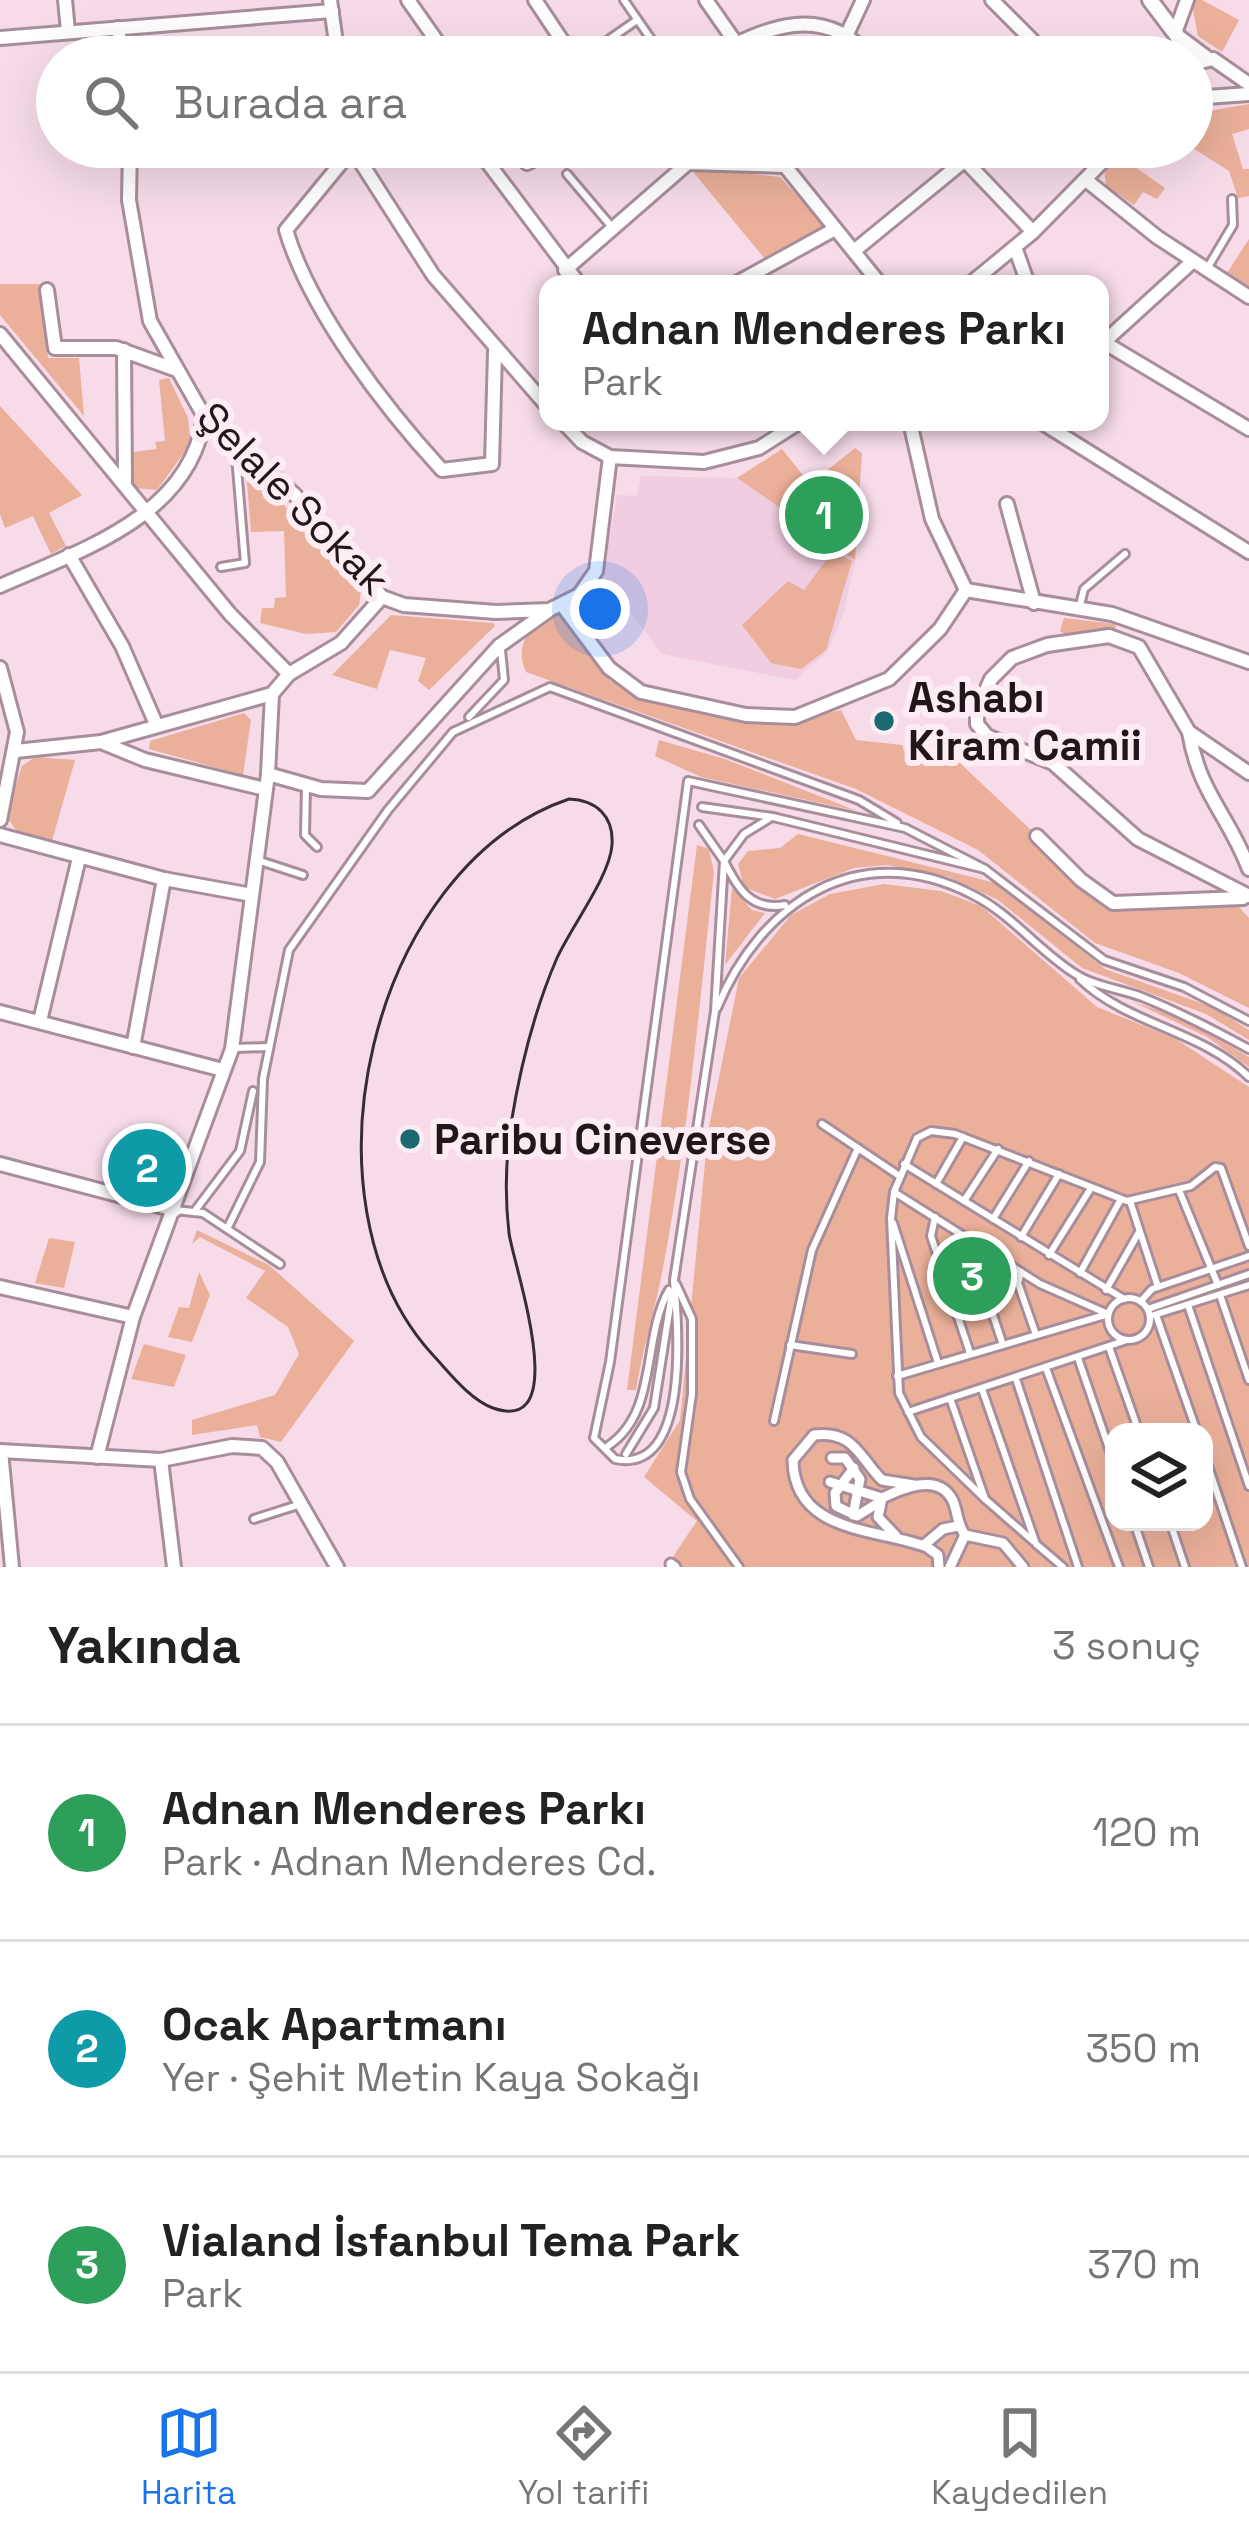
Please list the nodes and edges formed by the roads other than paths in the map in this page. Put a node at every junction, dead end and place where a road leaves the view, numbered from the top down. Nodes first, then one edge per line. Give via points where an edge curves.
1 (65, 0) edge
2 (408, 0) edge
3 (535, 0) edge
4 (624, 0) edge
5 (706, 0) edge
6 (863, 0) edge
7 (992, 0) edge
8 (1150, 0) edge
9 (1186, 0) edge
10 (331, 6) edge
11 (638, 20) junction
12 (118, 28) junction
13 (68, 32) junction
14 (848, 32) junction
15 (1177, 35) joint
16 (119, 36) edge
17 (335, 36) edge
18 (433, 36) edge
19 (559, 36) edge
20 (615, 36) edge
21 (649, 36) edge
22 (731, 36) edge
23 (759, 36) edge
24 (851, 36) edge
25 (1027, 36) edge
26 (0, 38) edge
27 (1213, 65) edge
28 (1222, 67) junction
29 (1249, 84) edge
30 (1213, 87) edge
31 (1249, 94) edge
32 (1213, 95) edge
33 (130, 168) edge
34 (336, 168) edge
35 (363, 168) edge
36 (491, 168) edge
37 (682, 168) edge
38 (786, 168) edge
39 (955, 168) edge
40 (973, 168) edge
41 (1097, 168) edge
42 (567, 174) dead end
43 (1086, 180) junction
44 (1232, 200) dead end
45 (613, 229) junction
46 (836, 229) junction
47 (1033, 232) junction
48 (1015, 248) junction
49 (854, 251) junction
50 (1192, 261) junction
51 (565, 270) junction
52 (1206, 270) junction
53 (570, 275) edge
54 (752, 275) edge
55 (873, 275) edge
56 (981, 275) edge
57 (1025, 275) edge
58 (47, 290) dead end
59 (1249, 297) edge
60 (0, 334) edge
61 (1109, 335) edge
62 (1109, 345) edge
63 (124, 350) junction
64 (495, 351) junction
65 (178, 370) junction
66 (539, 397) edge
67 (204, 416) junction
68 (1249, 429) edge
69 (572, 431) edge
70 (786, 431) edge
71 (912, 431) edge
72 (1055, 431) edge
73 (241, 448) junction
74 (610, 457) junction
75 (125, 483) junction
76 (1007, 504) dead end
77 (150, 514) junction
78 (1249, 552) edge
79 (1125, 554) dead end
80 (69, 555) junction
81 (221, 567) dead end
82 (0, 586) edge
83 (966, 590) junction
84 (382, 597) junction
85 (1034, 603) junction
86 (555, 608) junction
87 (1079, 610) junction
88 (1143, 624) junction
89 (1133, 642) junction
90 (499, 646) junction
91 (1249, 662) edge
92 (0, 668) edge
93 (290, 674) junction
94 (272, 694) junction
95 (156, 724) junction
96 (460, 725) junction
97 (1189, 732) junction
98 (101, 742) junction
99 (16, 751) junction
100 (1249, 773) edge
101 (268, 774) junction
102 (306, 785) junction
103 (266, 789) junction
104 (702, 807) dead end
105 (773, 817) junction
106 (0, 820) edge
107 (699, 825) dead end
108 (905, 829) junction
109 (0, 835) edge
110 (1037, 836) dead end
111 (317, 847) dead end
112 (79, 858) junction
113 (257, 860) junction
114 (724, 861) junction
115 (985, 869) junction
116 (1249, 869) edge
117 (303, 874) dead end
118 (164, 879) junction
119 (252, 895) junction
120 (1246, 897) edge
121 (789, 904) junction
122 (1078, 976) junction
123 (715, 1011) junction
124 (0, 1012) edge
125 (40, 1021) junction
126 (1249, 1022) edge
127 (133, 1047) junction
128 (268, 1047) junction
129 (232, 1048) junction
130 (1249, 1049) edge
131 (223, 1070) junction
132 (1249, 1077) edge
133 (253, 1091) dead end
134 (822, 1124) dead end
135 (963, 1137) junction
136 (858, 1148) junction
137 (998, 1149) junction
138 (1029, 1161) junction
139 (0, 1164) edge
140 (904, 1164) junction
141 (1059, 1174) junction
142 (899, 1176) junction
143 (936, 1184) junction
144 (1091, 1188) junction
145 (1179, 1190) junction
146 (894, 1192) junction
147 (1126, 1200) junction
148 (963, 1201) junction
149 (175, 1210) junction
150 (194, 1212) junction
151 (934, 1217) junction
152 (891, 1219) junction
153 (993, 1219) junction
154 (228, 1227) junction
155 (1139, 1232) junction
156 (1021, 1237) junction
157 (979, 1245) junction
158 (1249, 1246) edge
159 (1049, 1255) junction
160 (1249, 1256) edge
161 (280, 1264) dead end
162 (1211, 1270) junction
163 (1021, 1272) junction
164 (1080, 1274) junction
165 (1249, 1274) edge
166 (674, 1281) junction
167 (1249, 1286) edge
168 (0, 1287) edge
169 (1158, 1287) junction
170 (1106, 1290) junction
171 (1219, 1290) junction
172 (1124, 1299) junction
173 (1141, 1301) junction
174 (1188, 1305) junction
175 (1151, 1313) junction
176 (1108, 1314) junction
177 (133, 1317) junction
178 (1035, 1333) junction
179 (1127, 1340) junction
180 (1002, 1342) junction
181 (790, 1345) junction
182 (1109, 1347) junction
183 (970, 1353) junction
184 (852, 1354) dead end
185 (1078, 1357) junction
186 (938, 1363) junction
187 (1046, 1368) junction
188 (897, 1376) junction
189 (1016, 1378) junction
190 (1249, 1380) edge
191 (982, 1389) junction
192 (950, 1398) junction
193 (906, 1413) junction
194 (774, 1421) dead end
195 (1135, 1423) edge
196 (1193, 1423) edge
197 (1105, 1436) edge
198 (608, 1446) dead end
199 (0, 1451) edge
200 (626, 1454) dead end
201 (97, 1457) junction
202 (832, 1458) dead end
203 (161, 1460) junction
204 (854, 1468) junction
205 (1213, 1481) edge
206 (834, 1484) junction
207 (914, 1485) junction
208 (1249, 1486) edge
209 (955, 1487) junction
210 (859, 1494) junction
211 (985, 1499) junction
212 (880, 1501) junction
213 (301, 1504) junction
214 (853, 1515) junction
215 (254, 1519) dead end
216 (962, 1530) junction
217 (1137, 1531) edge
218 (1173, 1531) edge
219 (898, 1538) junction
220 (927, 1542) junction
221 (1036, 1544) junction
222 (951, 1561) edge
223 (12, 1567) edge
224 (174, 1567) edge
225 (337, 1567) edge
226 (739, 1567) edge
227 (939, 1567) edge
228 (1023, 1567) edge
229 (1063, 1567) edge
230 (1078, 1567) edge
231 (1119, 1567) edge
232 (1150, 1567) edge
233 (1185, 1567) edge
234 (1242, 1567) edge

1 - 13 street
2 - 18 street
3 - 19 street
4 - 11 lane
5 - 22 street
6 - 14 street
7 - 25 street
8 - 15 street
9 - 15 street
10 - 12 street
10 - 17 street
11 - 20 lane
11 - 21 lane
12 - 13 street
12 - 16 street
13 - 26 street
14 - 23 street via 801,23
14 - 24 street
27 - 28 street
28 - 29 street
28 - 30 street via 1225,80
31 - 32 street
33 - 65 street, Şelale Sokak via 141,287
34 - 64 street via 286,230 325,310 403,428 442,470 492,464
35 - 64 street
36 - 51 street
37 - 45 street
38 - 46 street
39 - 49 street
40 - 47 street
41 - 43 street
42 - 45 lane
43 - 47 street
43 - 50 street
44 - 52 lane via 1233,225
45 - 51 street
46 - 49 street
46 - 54 street
47 - 48 street
48 - 56 street
48 - 57 street
49 - 55 street
50 - 52 street
50 - 61 street
51 - 53 street
52 - 59 street
58 - 63 street via 55,348
60 - 75 street
62 - 68 street
63 - 65 street
63 - 75 street
64 - 66 street
65 - 67 street, Şelale Sokak
67 - 73 street, Şelale Sokak
67 - 77 street via 201,441
69 - 74 street
70 - 74 street via 722,461
71 - 83 street via 932,519
72 - 78 street
73 - 81 lane via 244,563
73 - 84 street, Şelale Sokak via 294,494
74 - 86 street via 596,571 579,595
75 - 77 street
76 - 85 street
77 - 80 street
77 - 93 street
79 - 87 lane via 1084,589
80 - 82 street
80 - 95 street
83 - 85 street
83 - 86 street via 889,679 795,716 746,715 641,692
84 - 86 street, Şelale Sokak via 442,609
84 - 93 street via 341,643
85 - 87 street
86 - 90 street
87 - 88 street
88 - 89 street
88 - 91 street
89 - 97 street
89 - 120 street via 1108,636 1012,658 981,697 977,724 987,736 1053,763 1138,839
90 - 96 lane via 504,680
90 - 102 street via 381,783 357,793
92 - 99 street
93 - 94 street
94 - 95 street
94 - 101 street
95 - 98 street
96 - 108 lane via 541,688 565,690 859,800
96 - 128 lane via 289,950
97 - 100 street
97 - 116 street via 1198,780
98 - 99 street
98 - 103 street
99 - 106 street
101 - 102 street
101 - 103 street
102 - 111 lane via 305,835
103 - 113 street
104 - 105 lane
105 - 114 lane via 744,834
105 - 115 lane
107 - 114 lane
108 - 115 lane
108 - 166 lane via 688,782 594,1438 615,1459 646,1454 671,1411
109 - 112 street
110 - 120 street via 1113,903
112 - 118 street
112 - 125 street
113 - 117 lane
113 - 119 street
114 - 121 lane via 747,898
114 - 123 lane
115 - 126 lane via 1104,959 1184,987
118 - 119 street
118 - 127 street
119 - 129 street
121 - 122 lane via 858,878 934,882 991,905
121 - 123 lane via 752,942
122 - 130 lane via 1189,1015
122 - 132 lane via 1103,998 1231,1059
123 - 166 lane
124 - 125 street
125 - 127 street
127 - 131 street
128 - 129 lane
128 - 154 lane via 260,1162
129 - 131 street
131 - 149 street
133 - 150 lane via 240,1151
134 - 136 lane
135 - 137 lane
135 - 140 lane via 923,1133
135 - 143 lane
136 - 142 lane
136 - 181 lane via 812,1250
137 - 138 lane
137 - 148 lane
138 - 141 lane
138 - 153 lane
139 - 149 street
140 - 142 lane
140 - 143 lane
141 - 144 lane
141 - 156 lane
142 - 146 lane
143 - 148 lane
144 - 147 lane
144 - 159 lane
145 - 147 lane
145 - 158 lane via 1221,1168
145 - 162 lane
146 - 151 lane
146 - 152 lane
147 - 155 lane
147 - 164 lane
148 - 153 lane
149 - 150 lane
149 - 177 street
150 - 154 lane
151 - 157 lane
151 - 183 lane via 931,1236
152 - 186 lane
152 - 188 lane
153 - 156 lane
154 - 161 lane
155 - 169 lane
155 - 170 lane
156 - 159 lane
157 - 163 lane
157 - 180 lane via 976,1264
159 - 164 lane
160 - 162 lane
162 - 169 lane
162 - 171 lane
163 - 176 lane
163 - 178 lane
164 - 170 lane
165 - 171 lane
166 - 198 lane via 649,1339 636,1411
166 - 200 lane via 654,1408
166 - 226 lane via 692,1319 680,1472
167 - 171 lane
168 - 177 street
169 - 173 lane
170 - 172 lane
171 - 174 lane
171 - 175 lane
171 - 190 lane
172 - 173 lane
172 - 176 lane
173 - 175 lane
174 - 175 lane
174 - 208 lane
175 - 179 lane via 1146,1333
175 - 196 lane
176 - 178 lane
176 - 179 lane via 1114,1334
177 - 201 street
178 - 180 lane
179 - 182 lane
180 - 183 lane
181 - 184 lane
181 - 194 lane
182 - 185 lane
182 - 195 lane
183 - 186 lane
185 - 187 lane
185 - 197 lane
186 - 188 lane
187 - 189 lane
187 - 231 lane
188 - 193 lane
189 - 191 lane
189 - 230 lane
191 - 192 lane
191 - 221 lane
192 - 193 lane
192 - 211 lane
193 - 209 lane
199 - 201 street
199 - 223 street
201 - 203 street
202 - 204 street
203 - 213 street via 262,1448
203 - 224 street
204 - 206 street
204 - 210 street
205 - 234 lane
206 - 210 street
206 - 214 street via 836,1507
207 - 209 street
207 - 212 street
207 - 219 street via 882,1480 855,1444 836,1435 814,1435 793,1460 798,1490 815,1510 854,1531
209 - 211 lane
209 - 216 street
210 - 212 street
210 - 214 street
211 - 221 lane
212 - 214 street
212 - 219 street via 881,1523
213 - 215 lane
213 - 225 street
216 - 220 street
216 - 222 street
216 - 228 street via 1003,1543
217 - 232 lane
218 - 233 lane
219 - 220 street
220 - 222 street
220 - 227 street
221 - 229 lane

